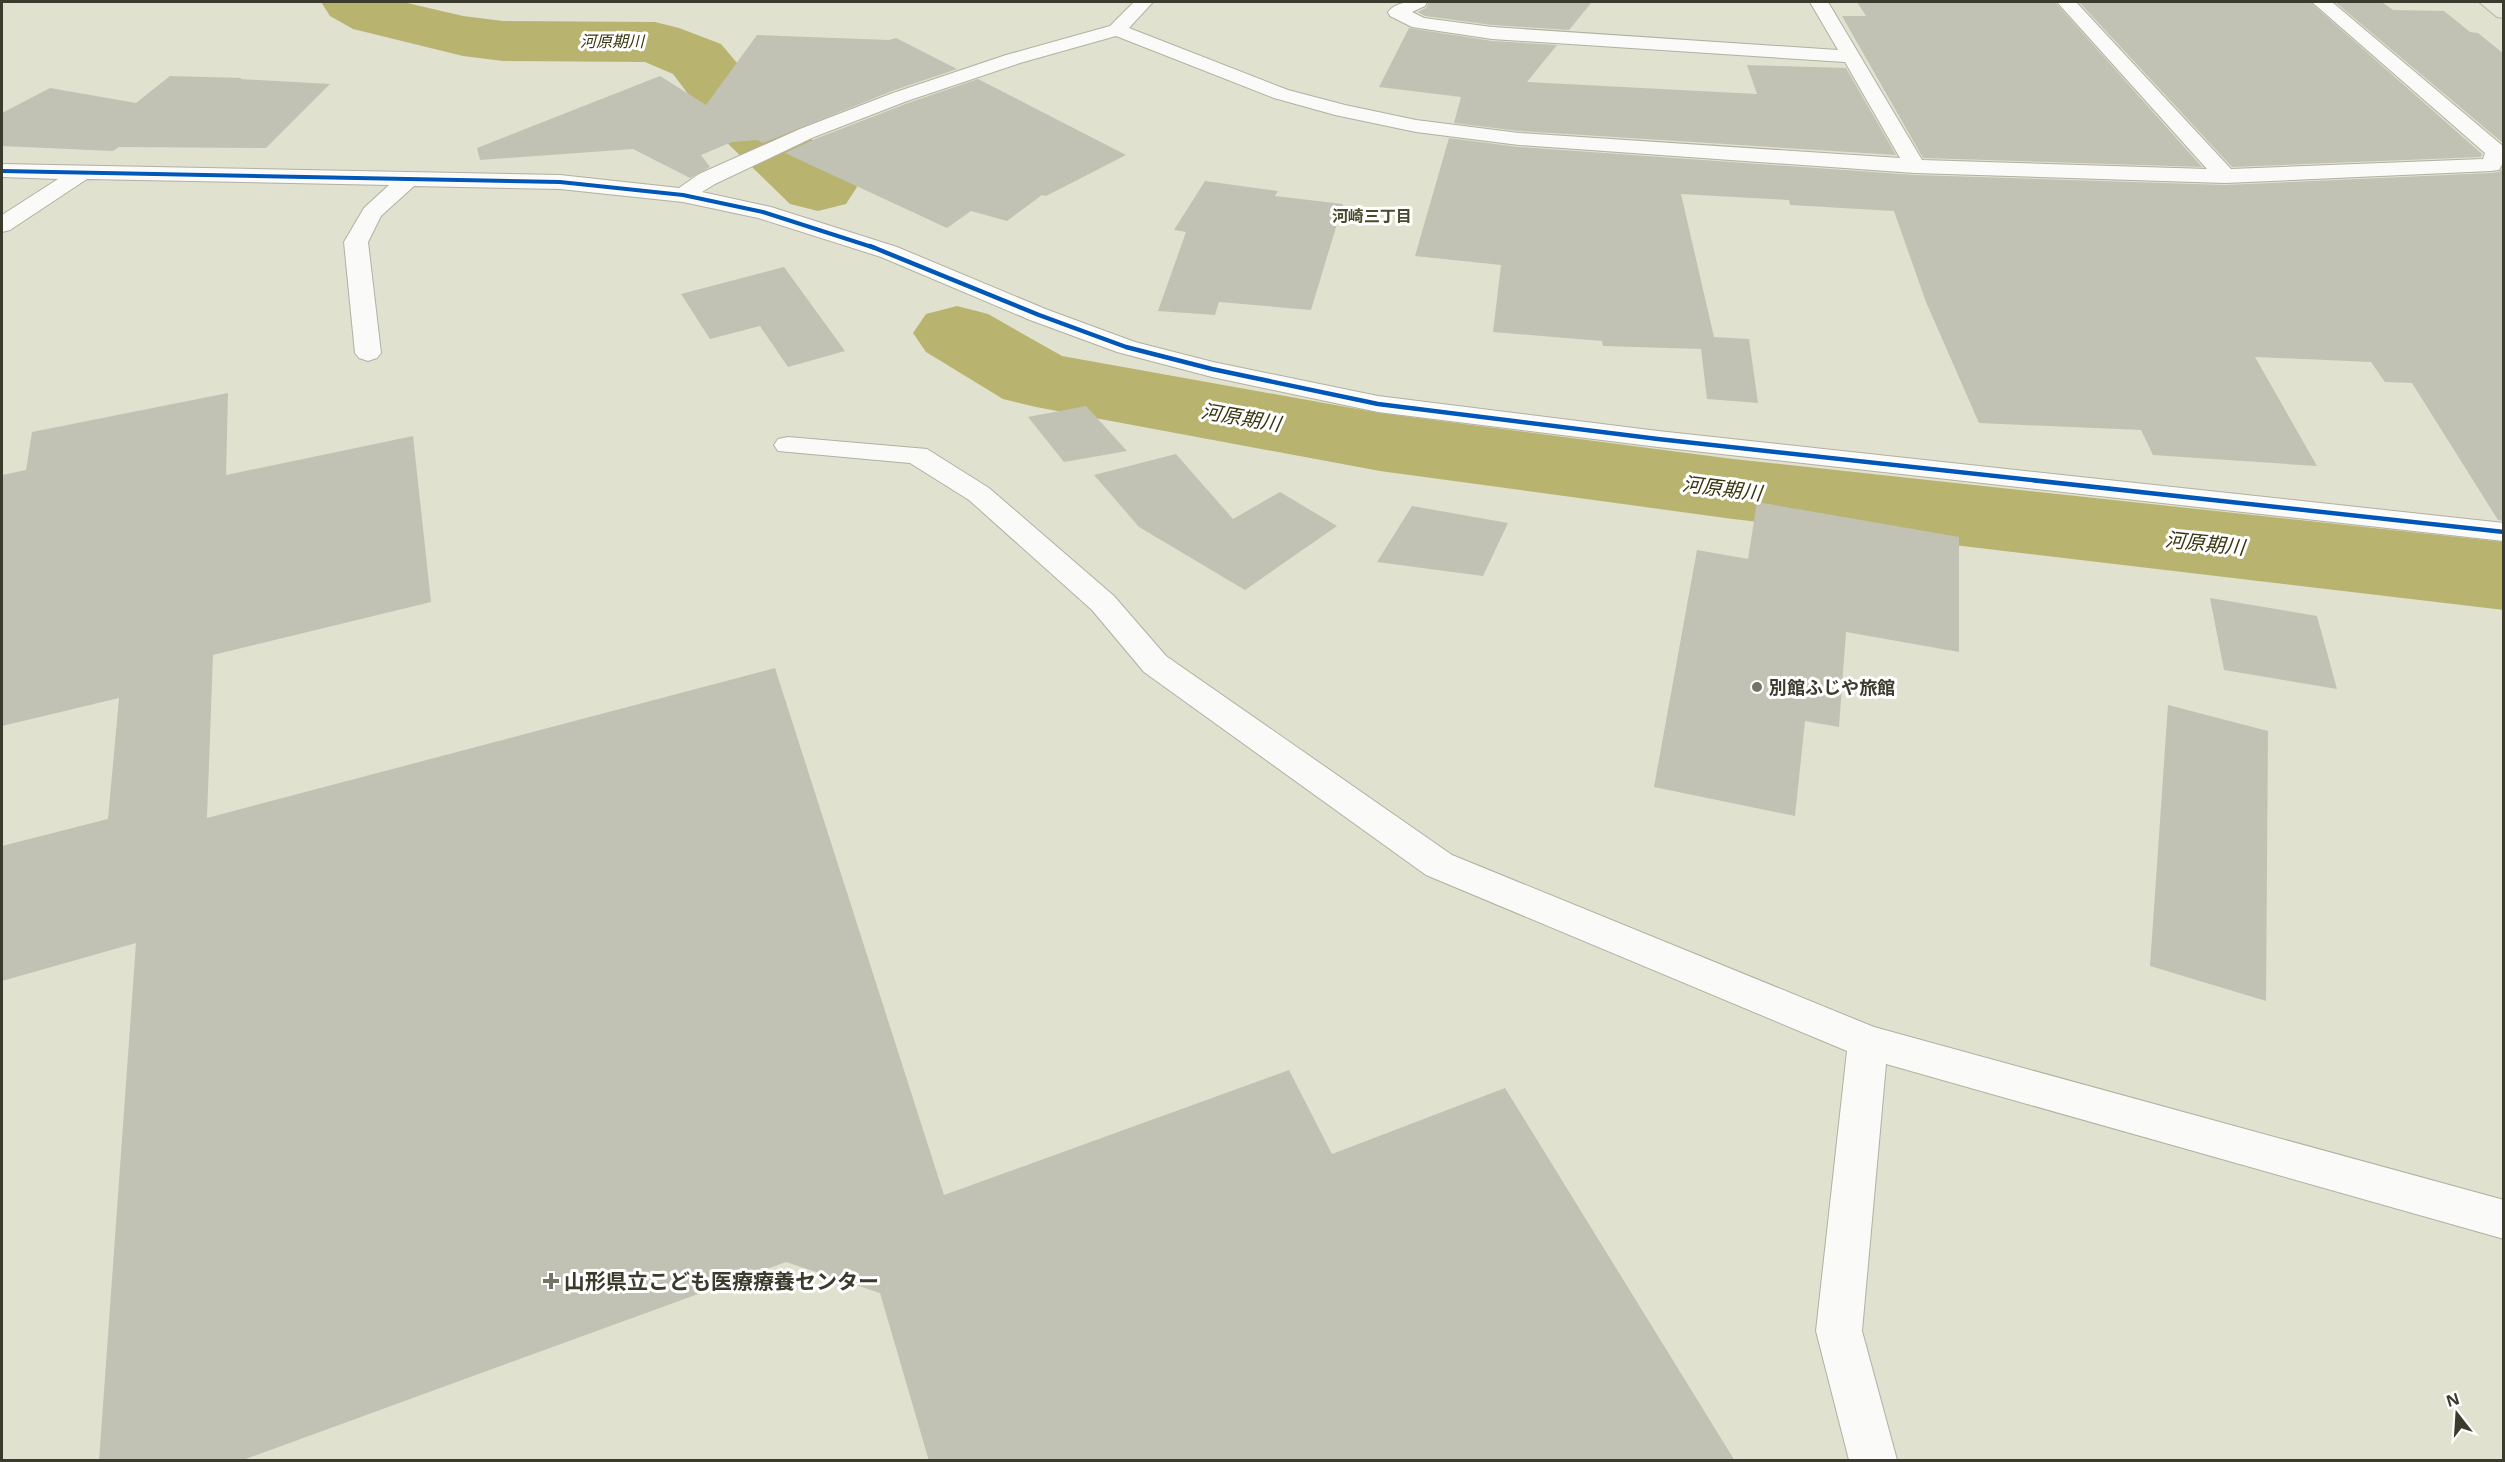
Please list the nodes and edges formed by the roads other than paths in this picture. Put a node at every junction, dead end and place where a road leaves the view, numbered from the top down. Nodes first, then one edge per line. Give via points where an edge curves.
1 (1144, 2) edge
2 (1418, 2) edge
3 (1819, 2) edge
4 (2066, 2) edge
5 (2321, 2) edge
6 (2488, 2) edge
7 (2504, 13) edge
8 (1117, 30) junction
9 (1851, 57) junction
10 (1915, 166) junction
11 (2, 171) edge
12 (80, 174) junction
13 (2225, 176) junction
14 (410, 178) junction
15 (683, 195) junction
16 (2, 225) edge
17 (368, 353) dead end
18 (788, 445) dead end
19 (2504, 532) edge
20 (1868, 1042) junction
21 (2504, 1220) edge
22 (1873, 1461) edge

1 - 8 street
2 - 9 street via 1397,12 1419,23 1492,33
3 - 9 street
4 - 13 street
5 - 13 street via 2496,152 2491,165
6 - 7 highway
8 - 10 street via 1281,94 1416,126 1519,139
8 - 15 street via 900,97 807,133 707,179
9 - 10 street
10 - 13 street
11 - 12 street
12 - 14 street
12 - 16 street
14 - 15 street via 560,182
14 - 17 street via 372,213 356,242
15 - 19 street via 763,212 889,252 1126,347 1378,404 1658,439
18 - 20 street via 917,455 979,494 1103,603 1155,664 1439,865
20 - 21 street
20 - 22 street via 1839,1331

